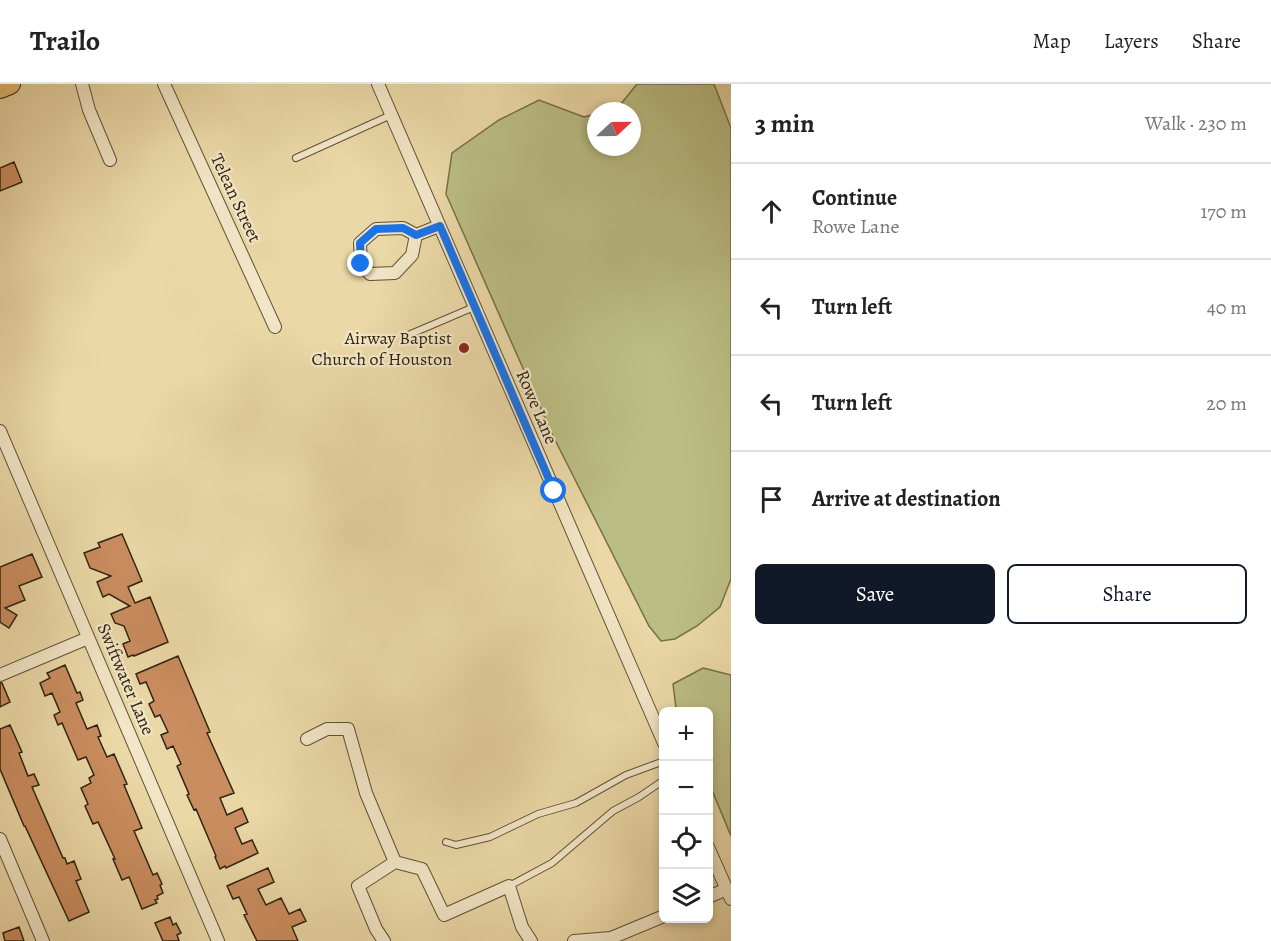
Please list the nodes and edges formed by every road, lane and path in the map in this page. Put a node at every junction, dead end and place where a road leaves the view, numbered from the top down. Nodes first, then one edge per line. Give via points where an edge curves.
1 (10, 84) edge
2 (82, 84) edge
3 (164, 84) edge
4 (378, 84) edge
5 (0, 88) edge
6 (391, 114) junction
7 (296, 158) dead end
8 (110, 160) dead end
9 (440, 226) junction
10 (416, 235) junction
11 (474, 307) junction
12 (275, 327) dead end
13 (406, 336) dead end
14 (0, 431) edge
15 (88, 638) junction
16 (0, 675) edge
17 (659, 735) edge
18 (307, 739) dead end
19 (659, 763) edge
20 (659, 783) edge
21 (0, 838) edge
22 (446, 842) dead end
23 (713, 858) edge
24 (395, 862) junction
25 (509, 886) junction
26 (729, 894) edge
27 (713, 896) edge
28 (659, 918) edge
29 (43, 941) edge
30 (218, 941) edge
31 (384, 941) edge
32 (531, 941) edge
33 (574, 941) edge

1 - 5 main road
2 - 8 street
3 - 12 street, Telean Street
4 - 6 street, Rowe Lane
6 - 7 lane
6 - 9 street, Rowe Lane
9 - 10 street
9 - 11 street, Rowe Lane
10 - 10 street via 403,228 376,229 360,243 361,264 369,274 395,273 412,255
11 - 13 lane
11 - 17 street, Rowe Lane
14 - 15 street, Swiftwater Lane
15 - 16 street
15 - 30 street, Swiftwater Lane
18 - 24 street via 327,729 348,729 366,793
19 - 22 lane via 626,775 576,804 538,814 490,837 456,845
20 - 25 lane via 613,811 552,863
21 - 29 street
23 - 26 street
24 - 25 street via 422,869 444,915
24 - 31 street via 358,886
25 - 32 street via 522,927
26 - 27 street
28 - 33 street via 610,938

